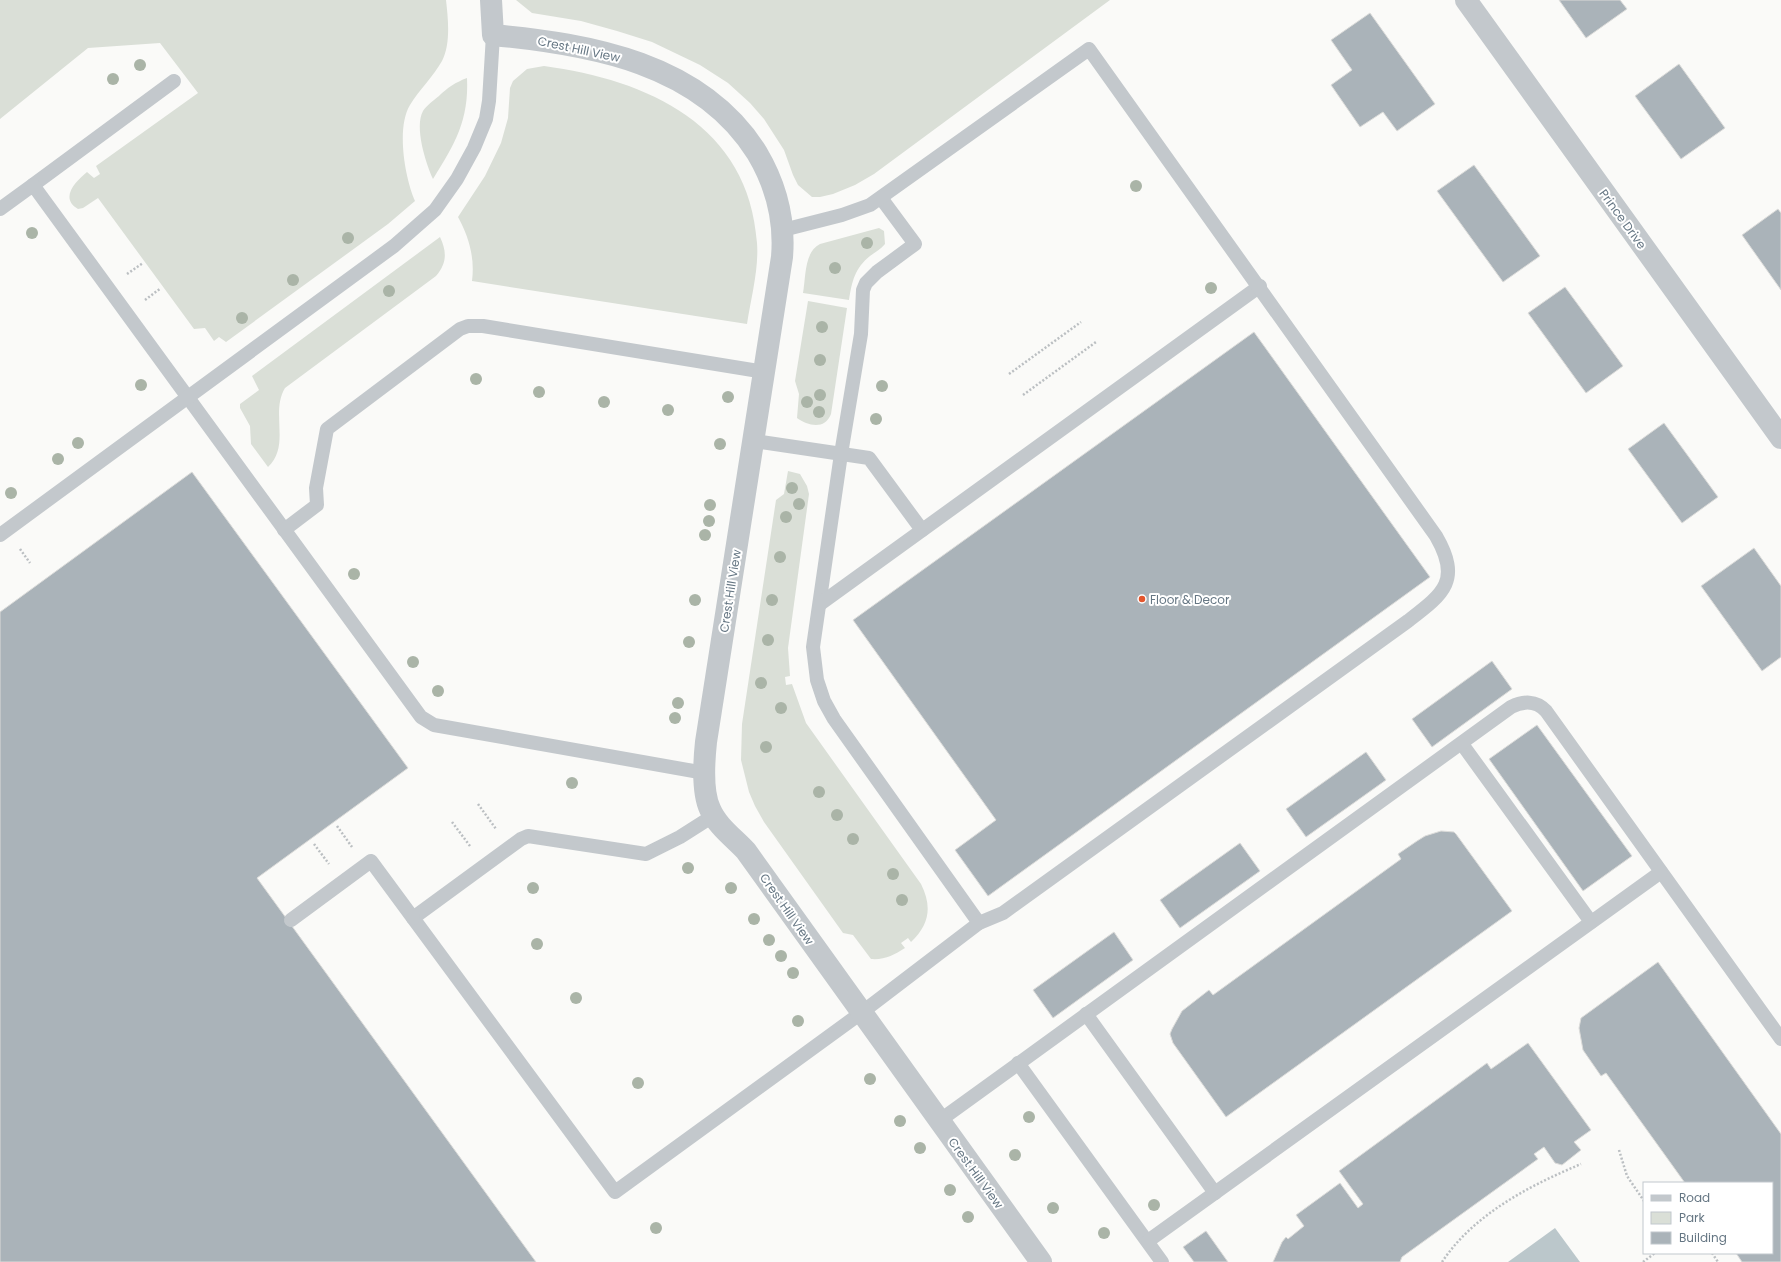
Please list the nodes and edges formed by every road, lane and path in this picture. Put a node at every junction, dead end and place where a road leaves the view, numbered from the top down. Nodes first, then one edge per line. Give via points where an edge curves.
1 (491, 0) edge
2 (1466, 0) edge
3 (493, 35) junction
4 (174, 81) dead end
5 (33, 185) junction
6 (881, 198) junction
7 (0, 209) edge
8 (783, 230) junction
9 (1260, 286) junction
10 (1081, 322) dead end
11 (1096, 342) dead end
12 (765, 372) junction
13 (1009, 374) dead end
14 (1023, 395) dead end
15 (188, 398) junction
16 (1781, 438) edge
17 (754, 441) junction
18 (841, 454) junction
19 (284, 530) junction
20 (922, 530) junction
21 (0, 535) edge
22 (820, 604) junction
23 (1462, 744) junction
24 (705, 773) junction
25 (478, 804) dead end
26 (714, 816) junction
27 (452, 822) dead end
28 (470, 846) dead end
29 (510, 848) junction
30 (1661, 872) junction
31 (413, 918) junction
32 (291, 920) dead end
33 (1591, 922) junction
34 (979, 923) junction
35 (861, 1013) junction
36 (1086, 1014) junction
37 (1781, 1039) edge
38 (1018, 1063) junction
39 (939, 1121) junction
40 (1619, 1150) dead end
41 (1581, 1164) dead end
42 (1215, 1193) junction
43 (1643, 1200) edge
44 (1148, 1242) junction
45 (1654, 1254) edge
46 (1041, 1262) edge
47 (1162, 1262) edge
48 (1442, 1262) edge
49 (1643, 1262) edge

1 - 3 street
2 - 16 street, Prince Drive
3 - 8 street, Crest Hill View via 530,38 607,53 650,67 705,96 730,118 761,160 775,194
3 - 15 lane via 489,101 481,134 457,179 435,210 394,246
4 - 5 lane
5 - 7 lane
5 - 15 lane
6 - 8 lane via 870,205 842,215
6 - 9 lane via 1089,49
6 - 18 lane via 915,244 877,272 863,290 861,334
8 - 12 street, Crest Hill View via 780,278
9 - 20 lane
9 - 34 lane via 1436,536 1448,568 1445,587 1430,604 1408,621 1036,890 1004,913
10 - 13 path
11 - 14 path
12 - 17 street, Crest Hill View
12 - 19 lane via 483,326 468,326 331,425 326,433 316,495 317,505
15 - 19 lane
15 - 21 lane
17 - 18 lane
17 - 24 street, Crest Hill View via 706,742
18 - 20 lane via 872,460
18 - 22 lane
19 - 24 lane via 421,717 434,726
20 - 22 lane
22 - 34 lane via 814,653 817,680 824,701 852,745
23 - 30 lane via 1518,703 1527,702 1542,706
23 - 33 lane
23 - 36 lane
24 - 26 street, Crest Hill View via 707,800
25 - 29 path
26 - 29 lane via 646,854 534,836 521,839
26 - 35 street, Crest Hill View via 746,851
27 - 28 path
29 - 31 lane
30 - 33 lane
30 - 37 lane
31 - 32 lane via 372,861
31 - 35 lane via 615,1192
33 - 42 lane
34 - 35 lane
35 - 39 street, Crest Hill View
36 - 38 lane
36 - 42 lane
38 - 39 lane
38 - 44 lane
39 - 46 street, Crest Hill View
40 - 43 path via 1627,1176
41 - 48 path via 1533,1186 1494,1211 1460,1240
42 - 44 lane
44 - 47 lane
45 - 49 path

